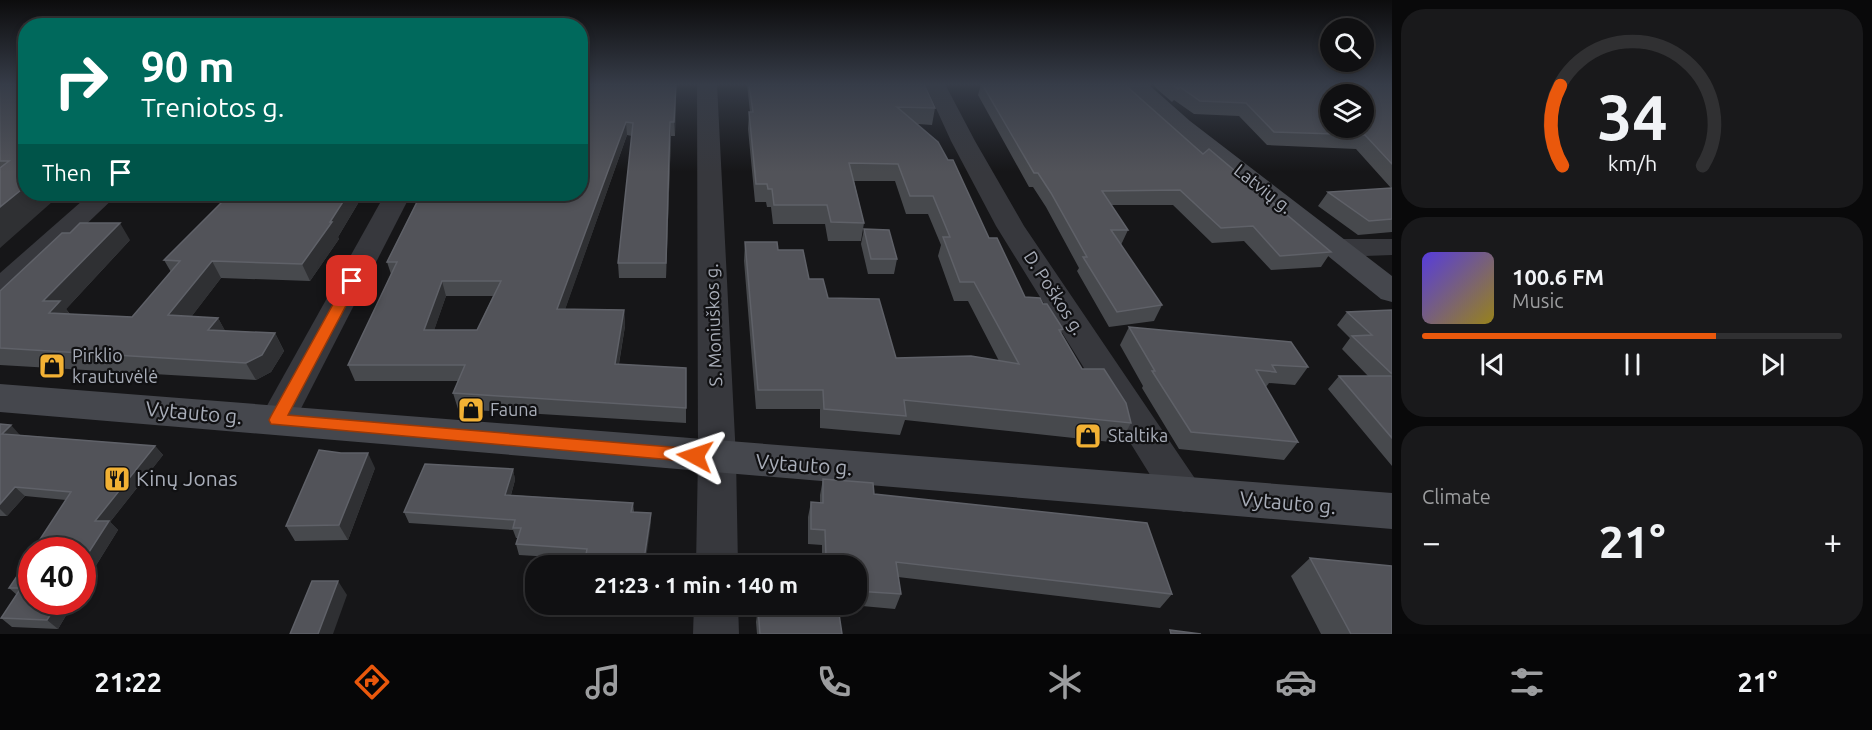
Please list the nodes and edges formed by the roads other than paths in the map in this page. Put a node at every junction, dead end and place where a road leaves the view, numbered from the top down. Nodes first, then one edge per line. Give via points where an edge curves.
1 (708, 114) edge
2 (950, 114) edge
3 (1168, 114) edge
4 (97, 201) edge
5 (394, 201) edge
6 (1392, 247) edge
7 (1338, 248) junction
8 (0, 289) edge
9 (1392, 292) edge
10 (0, 398) edge
11 (277, 420) junction
12 (717, 458) junction
13 (1184, 495) junction
14 (1392, 511) edge
15 (717, 555) edge
16 (716, 615) edge
17 (716, 634) edge

1 - 12 street, S. Moniuškos g.
2 - 13 street, D. Poškos g. via 1010,226
3 - 7 street, Latvių g.
4 - 8 street
5 - 11 street
6 - 7 street
7 - 9 street, Latvių g.
10 - 11 street, Vytauto g.
11 - 12 street, Vytauto g.
12 - 13 street, Vytauto g.
12 - 15 street, S. Moniuškos g.
13 - 14 street, Vytauto g.
16 - 17 street

